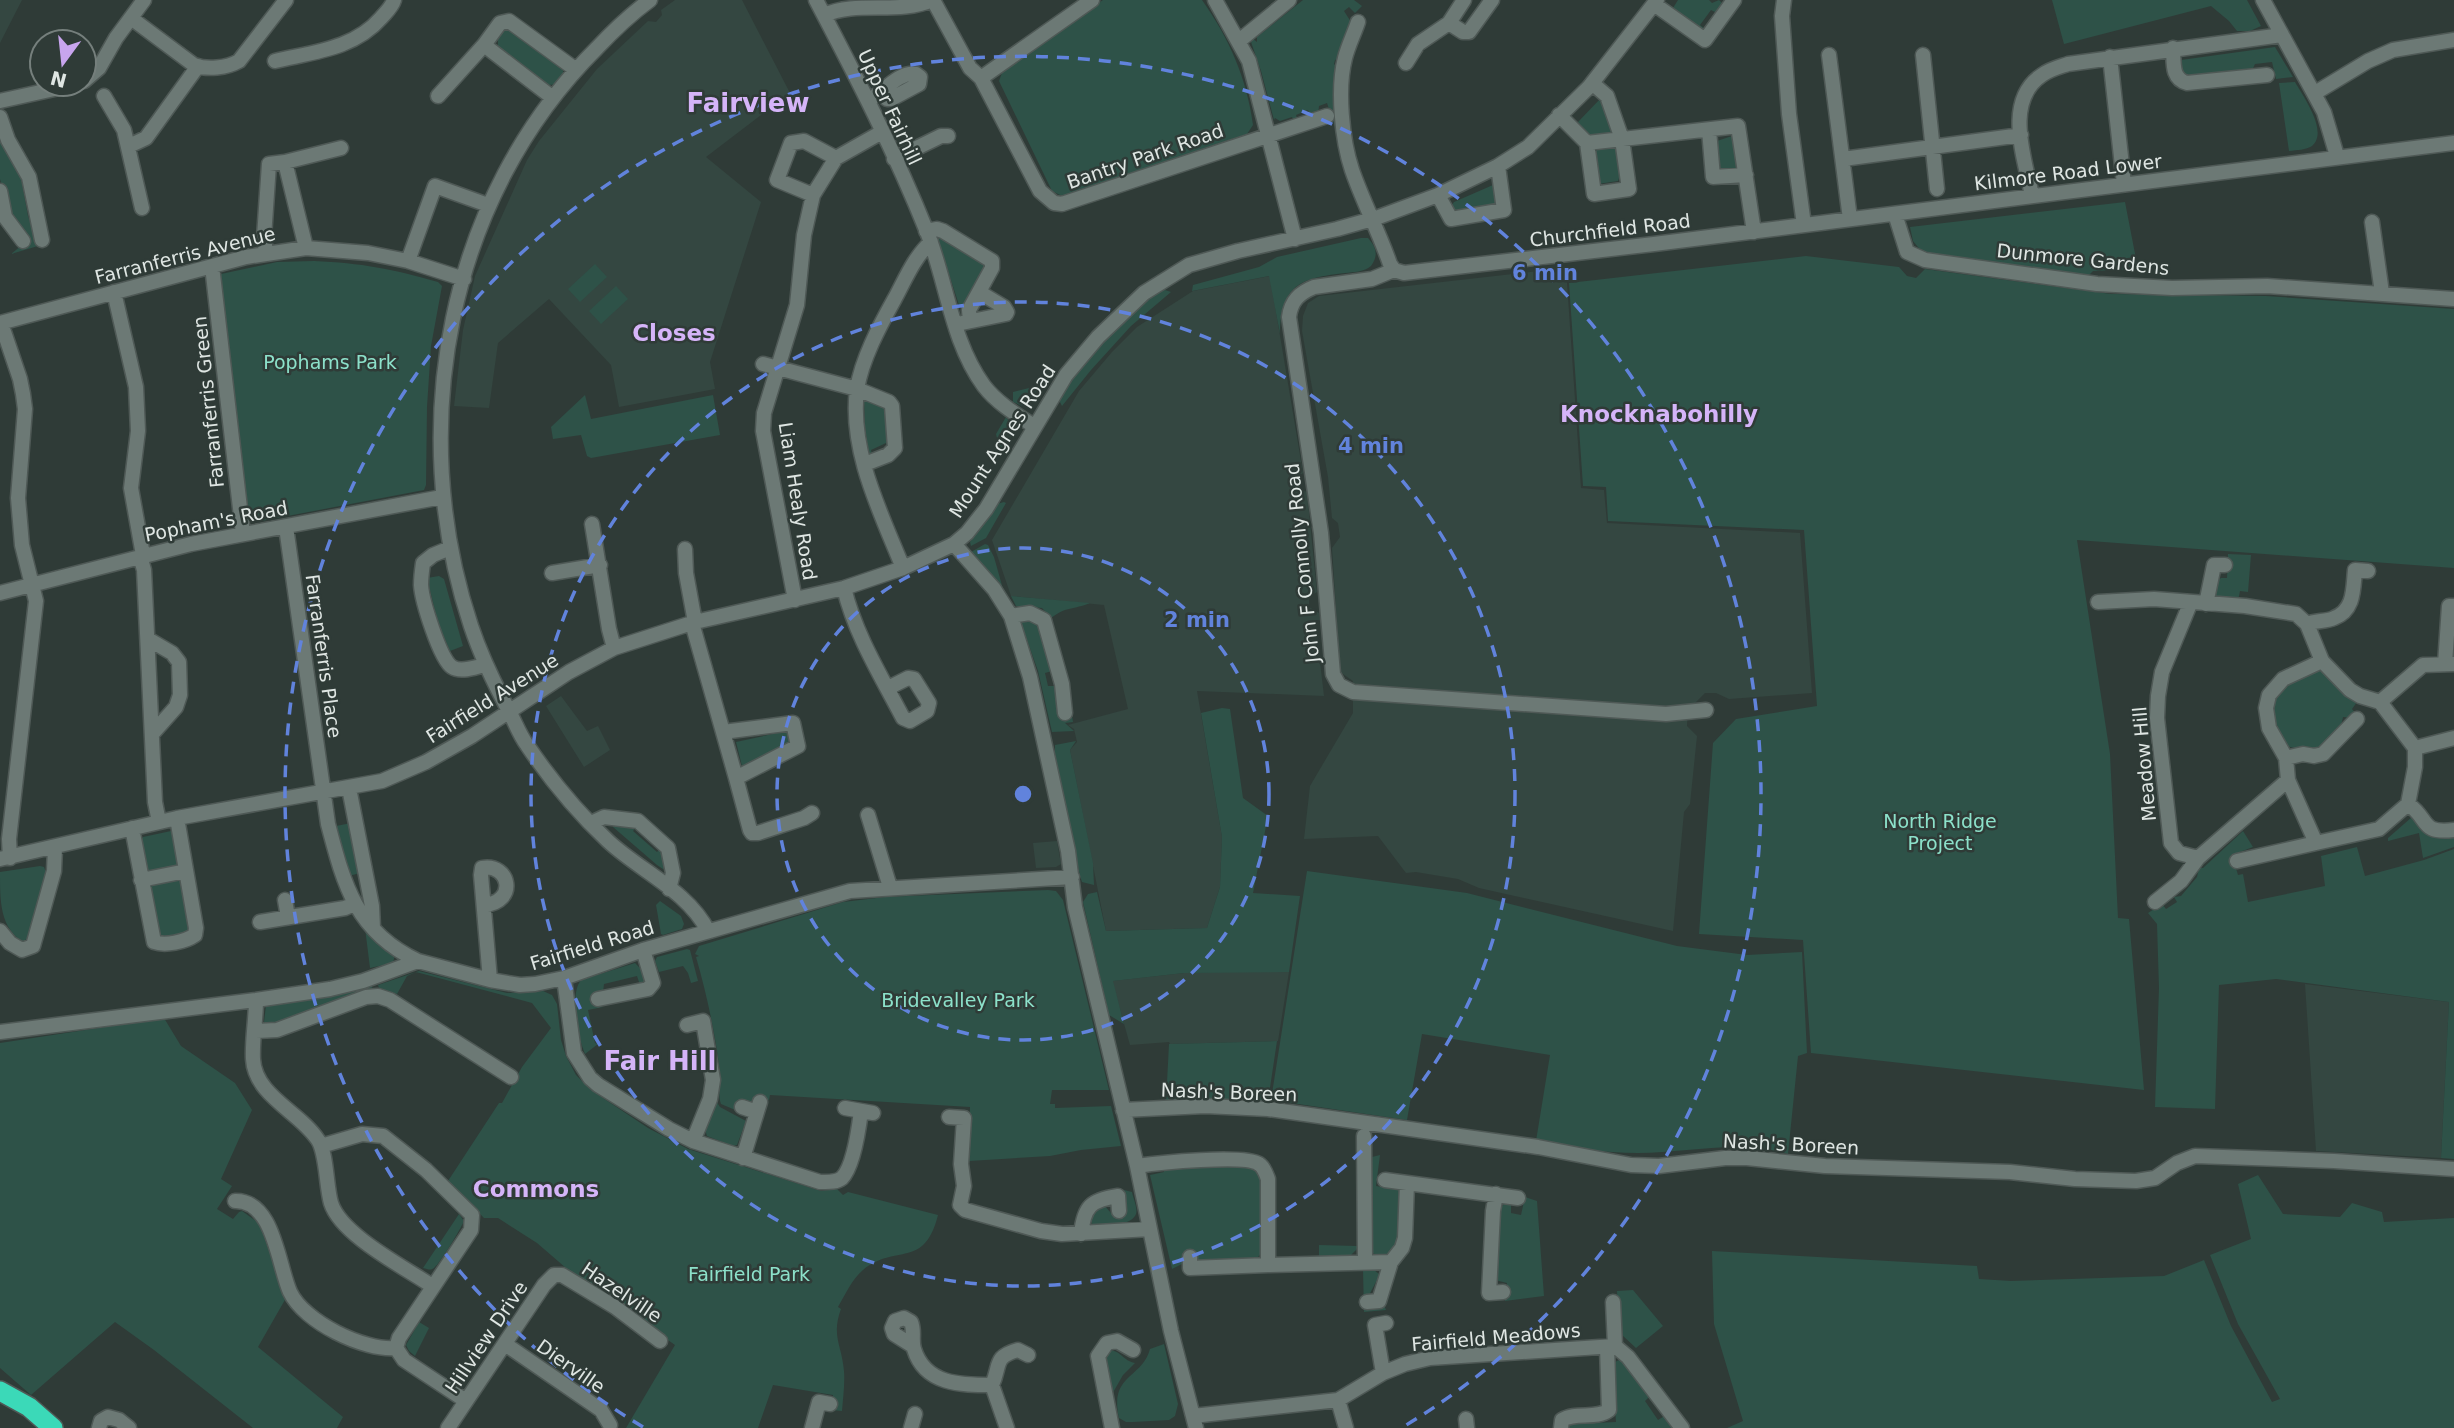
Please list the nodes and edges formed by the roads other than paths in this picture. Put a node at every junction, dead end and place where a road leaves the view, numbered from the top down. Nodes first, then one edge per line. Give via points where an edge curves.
1 (144, 0) edge
2 (286, 0) edge
3 (394, 0) edge
4 (650, 0) edge
5 (816, 0) edge
6 (932, 0) edge
7 (1092, 0) edge
8 (1215, 0) edge
9 (1289, 0) edge
10 (1464, 0) edge
11 (1492, 0) edge
12 (1734, 0) edge
13 (2263, 0) edge
14 (1787, 1) edge
15 (1655, 2) edge
16 (824, 15) junction
17 (131, 18) junction
18 (1358, 22) dead end
19 (1449, 23) junction
20 (2283, 35) junction
21 (2454, 40) edge
22 (1239, 41) junction
23 (484, 45) junction
24 (2173, 48) junction
25 (1829, 55) dead end
26 (1923, 55) dead end
27 (2110, 57) junction
28 (275, 61) dead end
29 (1406, 63) dead end
30 (198, 66) junction
31 (98, 69) edge
32 (575, 69) junction
33 (2267, 75) dead end
34 (981, 78) junction
35 (1592, 83) junction
36 (2315, 93) junction
37 (28, 95) edge
38 (104, 96) dead end
39 (438, 96) dead end
40 (553, 98) junction
41 (0, 101) edge
42 (1559, 115) junction
43 (1327, 116) dead end
44 (0, 117) edge
45 (1709, 130) junction
46 (882, 132) junction
47 (1266, 135) junction
48 (2021, 135) junction
49 (948, 136) dead end
50 (1622, 139) junction
51 (1587, 143) junction
52 (2454, 143) edge
53 (129, 146) junction
54 (1934, 147) junction
55 (341, 148) dead end
56 (2337, 156) junction
57 (836, 158) junction
58 (894, 159) junction
59 (1843, 159) junction
60 (285, 162) junction
61 (1498, 166) junction
62 (1746, 174) junction
63 (2124, 184) junction
64 (1937, 189) dead end
65 (0, 191) edge
66 (813, 195) junction
67 (1438, 195) junction
68 (2032, 196) junction
69 (488, 205) junction
70 (142, 208) dead end
71 (1895, 214) junction
72 (1373, 218) junction
73 (1850, 219) junction
74 (2372, 222) dead end
75 (1804, 225) junction
76 (1754, 232) junction
77 (929, 237) junction
78 (1295, 239) junction
79 (42, 240) dead end
80 (23, 241) dead end
81 (306, 248) junction
82 (266, 253) junction
83 (408, 261) junction
84 (212, 266) junction
85 (1394, 270) junction
86 (464, 279) junction
87 (114, 292) junction
88 (979, 292) junction
89 (2382, 293) junction
90 (2454, 299) edge
91 (0, 323) edge
92 (963, 323) junction
93 (770, 366) junction
94 (858, 389) junction
95 (1034, 426) junction
96 (864, 464) junction
97 (442, 497) junction
98 (592, 524) dead end
99 (286, 527) junction
100 (243, 534) junction
101 (954, 544) junction
102 (450, 548) junction
103 (685, 549) dead end
104 (141, 555) junction
105 (600, 565) junction
106 (2225, 565) dead end
107 (902, 568) junction
108 (2368, 570) dead end
109 (552, 573) dead end
110 (33, 584) junction
111 (844, 588) junction
112 (0, 593) edge
113 (795, 600) junction
114 (2098, 602) dead end
115 (2190, 604) junction
116 (2206, 604) junction
117 (2454, 606) edge
118 (1010, 616) junction
119 (693, 623) junction
120 (2307, 624) junction
121 (148, 639) junction
122 (614, 649) junction
123 (2322, 661) junction
124 (2449, 664) edge
125 (485, 665) junction
126 (888, 688) dead end
127 (2373, 700) junction
128 (1706, 710) dead end
129 (510, 713) junction
130 (1065, 713) dead end
131 (723, 732) junction
132 (152, 734) junction
133 (2454, 737) edge
134 (2415, 748) junction
135 (2286, 758) junction
136 (736, 778) junction
137 (2288, 780) junction
138 (349, 788) junction
139 (324, 792) junction
140 (2408, 804) junction
141 (812, 813) dead end
142 (868, 815) dead end
143 (177, 818) junction
144 (159, 822) junction
145 (591, 824) junction
146 (132, 828) junction
147 (2454, 830) edge
148 (2316, 843) junction
149 (55, 848) junction
150 (5, 858) edge
151 (2198, 858) junction
152 (2236, 861) dead end
153 (186, 871) junction
154 (1072, 877) junction
155 (142, 880) junction
156 (890, 887) junction
157 (669, 889) junction
158 (285, 900) dead end
159 (2155, 902) dead end
160 (354, 904) junction
161 (484, 905) dead end
162 (288, 917) junction
163 (260, 922) dead end
164 (373, 928) junction
165 (0, 931) edge
166 (708, 931) junction
167 (643, 950) junction
168 (418, 961) junction
169 (564, 978) junction
170 (490, 980) junction
171 (598, 999) dead end
172 (256, 1000) junction
173 (687, 1025) dead end
174 (256, 1031) junction
175 (0, 1032) edge
176 (511, 1077) dead end
177 (742, 1107) dead end
178 (845, 1108) dead end
179 (1123, 1110) junction
180 (949, 1117) dead end
181 (1364, 1136) dead end
182 (693, 1141) junction
183 (321, 1146) junction
184 (743, 1158) junction
185 (1137, 1166) junction
186 (2454, 1169) edge
187 (1385, 1180) dead end
188 (1407, 1183) junction
189 (1496, 1194) junction
190 (1518, 1198) dead end
191 (235, 1201) dead end
192 (1119, 1210) dead end
193 (1150, 1229) junction
194 (1081, 1234) junction
195 (1190, 1257) dead end
196 (1365, 1261) junction
197 (1391, 1262) junction
198 (1268, 1265) junction
199 (562, 1275) joint
200 (432, 1286) junction
201 (1503, 1292) dead end
202 (1367, 1302) dead end
203 (1612, 1303) dead end
204 (1386, 1323) dead end
205 (660, 1341) dead end
206 (505, 1344) junction
207 (913, 1346) dead end
208 (1611, 1347) junction
209 (396, 1348) junction
210 (1133, 1350) dead end
211 (1028, 1355) dead end
212 (1383, 1373) junction
213 (992, 1385) junction
214 (1, 1394) edge
215 (1338, 1400) junction
216 (466, 1401) junction
217 (830, 1404) dead end
218 (1192, 1424) edge
219 (610, 1425) dead end
220 (33, 1428) edge
221 (53, 1428) edge
222 (99, 1428) edge
223 (129, 1428) edge
224 (449, 1428) edge
225 (812, 1428) edge
226 (1007, 1428) edge
227 (1112, 1428) edge
228 (1346, 1428) edge
229 (1560, 1428) edge
230 (1682, 1428) edge

1 - 17 street
2 - 30 street via 239,61
3 - 28 street via 378,22 354,41
4 - 32 street
5 - 16 street, Upper Fairhill
6 - 16 street via 917,6 842,9
6 - 34 street, Bantry Park Road via 970,68
7 - 34 street
8 - 22 street
9 - 22 street
10 - 19 street
11 - 19 street via 1469,32
12 - 15 street via 1705,40
13 - 20 street
14 - 75 street via 1782,16 1789,114
15 - 35 street, Mount Agnes Road
16 - 46 street, Upper Fairhill via 875,97
17 - 30 street
17 - 31 street
18 - 72 street via 1345,58 1342,111 1351,168
19 - 29 street via 1418,44
20 - 24 street
20 - 36 street
21 - 36 street via 2393,50
22 - 47 street via 1249,61
23 - 32 street via 500,23 509,22
23 - 39 street
23 - 40 street
24 - 27 street
24 - 33 street via 2181,82
25 - 59 street
26 - 54 street
27 - 48 street via 2068,64 2040,76 2023,101
27 - 63 street
30 - 53 street via 146,138
32 - 40 street
34 - 47 street, Bantry Park Road via 1040,191 1058,204
35 - 42 street, Mount Agnes Road
35 - 50 street via 1607,96
36 - 56 street
37 - 41 street
38 - 53 street
40 - 69 street via 530,128
42 - 51 street
42 - 61 street, Mount Agnes Road via 1528,146
43 - 47 street
44 - 79 street via 29,177
45 - 50 street
45 - 62 street via 1738,126
45 - 62 street via 1713,177
46 - 57 street, Liam Healy Road
46 - 58 street, Upper Fairhill
47 - 78 street
48 - 54 street
48 - 68 street
49 - 58 street
50 - 51 street
50 - 51 street via 1629,190 1594,194
52 - 56 street, Kilmore Road Lower
53 - 70 street
54 - 59 street
54 - 64 street
55 - 60 street
56 - 63 street, Kilmore Road Lower
57 - 66 street, Liam Healy Road
57 - 66 street via 804,141 791,143 777,180
58 - 77 street, Upper Fairhill
59 - 73 street
60 - 81 street
60 - 82 street via 269,164
61 - 67 street, Mount Agnes Road
61 - 67 street via 1504,210 1451,219
62 - 76 street
63 - 68 street, Kilmore Road Lower
65 - 80 street via 5,217
66 - 93 street, Liam Healy Road via 797,305
67 - 72 street, Mount Agnes Road
68 - 71 street, Kilmore Road Lower
69 - 83 street via 435,186
69 - 86 street
71 - 73 street, Kilmore Road Lower
71 - 89 street, Dunmore Gardens via 1907,252 1925,260 2098,284
72 - 78 street, Mount Agnes Road
72 - 85 street
73 - 75 street, Kilmore Road Lower
74 - 89 street
75 - 76 street, Churchfield Road
76 - 85 street, Churchfield Road via 1479,266
77 - 88 street via 937,229 943,231 990,259 992,268
77 - 92 street, Upper Fairhill
77 - 94 street via 886,314
78 - 95 street, Mount Agnes Road via 1210,258 1158,282 1116,318 1081,357
81 - 82 street, Farranferris Avenue
81 - 83 street, Farranferris Avenue
82 - 84 street, Farranferris Avenue
83 - 86 street, Farranferris Avenue
84 - 87 street, Farranferris Avenue
84 - 100 street, Farranferris Green
85 - 128 street, John F Connolly Road via 1372,279 1306,290 1294,300 1289,317 1339,685 1353,692 1479,702 1666,714
86 - 97 street via 450,326 440,407
87 - 91 street, Farranferris Avenue
87 - 104 street via 136,387 138,431 131,488
88 - 92 street
88 - 92 street via 1003,307 1006,314
89 - 90 street, Dunmore Gardens
91 - 110 street via 20,379 25,409 18,498 22,545
92 - 95 street, Upper Fairhill via 966,356 985,387
93 - 94 street
93 - 113 street, Liam Healy Road via 763,431
94 - 96 street
94 - 96 street via 892,406 895,448
95 - 101 street, Mount Agnes Road via 986,509
96 - 107 street
97 - 99 street, Popham's Road
97 - 102 street
98 - 105 street
99 - 100 street, Popham's Road
99 - 139 street, Farranferris Place
100 - 104 street, Popham's Road
101 - 107 street, Fairfield Avenue
101 - 118 street
102 - 125 street
102 - 125 street via 423,563 421,586 430,622 452,667 462,670
103 - 119 street
104 - 110 street, Popham's Road
104 - 121 street
105 - 109 street
105 - 122 street
106 - 116 street via 2214,565
107 - 111 street, Fairfield Avenue
108 - 120 street via 2355,570 2351,604 2339,615
110 - 112 street, Popham's Road
110 - 150 street via 36,601
111 - 113 street, Fairfield Avenue
111 - 126 street via 856,626
113 - 119 street, Fairfield Avenue
114 - 115 street via 2149,599
115 - 116 street
115 - 151 street, Meadow Hill via 2162,672 2157,718 2171,843 2179,853
116 - 120 street via 2296,614
117 - 124 street via 2449,606
118 - 130 street via 1030,613 1044,620
118 - 154 street via 1030,677
119 - 122 street, Fairfield Avenue
119 - 131 street
120 - 123 street
121 - 132 street
121 - 132 street via 179,662 176,707
122 - 129 street, Fairfield Avenue via 569,672
123 - 127 street via 2350,690
123 - 135 street via 2283,679 2269,695 2267,721
124 - 127 street via 2423,665
125 - 129 street
127 - 134 street
127 - 135 street via 2323,754
129 - 138 street, Fairfield Avenue via 426,762 382,781
129 - 145 street via 525,743
131 - 136 street
131 - 136 street via 793,723 798,746
132 - 144 street
133 - 134 street
134 - 140 street
135 - 137 street
136 - 141 street via 752,833
137 - 148 street
137 - 151 street
138 - 139 street, Fairfield Avenue
138 - 164 street
139 - 143 street, Fairfield Avenue
139 - 160 street, Farranferris Place via 336,853
140 - 147 street via 2431,830
140 - 148 street via 2379,829
142 - 156 street
143 - 144 street, Fairfield Avenue
143 - 153 street
144 - 146 street, Fairfield Avenue
145 - 157 street
145 - 157 street via 604,817 638,821 668,848 673,873
146 - 149 street, Fairfield Avenue
146 - 155 street
148 - 152 street
149 - 150 street, Fairfield Avenue
149 - 165 street via 54,872 33,946 22,950
151 - 159 street via 2182,881
153 - 155 street
153 - 155 street via 196,928 195,936 188,940 154,942
154 - 156 street, Fairfield Road
154 - 179 street
156 - 166 street, Fairfield Road via 833,895
157 - 166 street via 693,907
158 - 162 street
160 - 162 street
160 - 164 street, Fairfield Road
161 - 170 street
162 - 163 street
164 - 168 street, Fairfield Road
166 - 167 street, Fairfield Road
167 - 169 street, Fairfield Road
167 - 171 street via 653,983 648,989
168 - 170 street, Fairfield Road
168 - 172 street via 352,984
169 - 170 street, Fairfield Road via 527,985
169 - 182 street via 571,1043 590,1079
172 - 174 street
172 - 175 street
173 - 182 street via 703,1021 713,1080
174 - 176 street via 277,1030 378,996
174 - 183 street via 253,1059 257,1075
177 - 184 street via 759,1107
178 - 184 street via 867,1112 842,1178 820,1182
179 - 185 street
179 - 186 street, Nash's Boreen via 1268,1108 1659,1166 1725,1157 1814,1166 2010,1172 2118,1181 2146,1181 2195,1156
180 - 194 street via 964,1118 961,1208 1041,1231
181 - 196 street
182 - 184 street
183 - 200 street via 331,1204 342,1224
183 - 200 street via 362,1134 383,1136 468,1210 471,1230
185 - 193 street
185 - 198 street via 1162,1162 1259,1164 1268,1178
187 - 188 street
188 - 189 street
188 - 197 street via 1405,1238
189 - 190 street
189 - 201 street via 1489,1293
191 - 209 street via 241,1200 265,1217 291,1293 311,1315 356,1342
192 - 194 street via 1118,1196 1095,1201
193 - 194 street
193 - 218 street
195 - 198 street via 1190,1268
196 - 197 street
196 - 198 street
197 - 202 street via 1379,1301
199 - 205 street, Hazelville
199 - 206 street, Hillview Drive via 554,1275 544,1285
200 - 209 street
203 - 208 street
204 - 212 street, Fairfield Meadows via 1375,1325
206 - 216 street, Hillview Drive
206 - 219 street, Dierville via 601,1410
207 - 213 street via 938,1379
208 - 212 street, Fairfield Meadows via 1430,1358
208 - 229 street via 1609,1410 1602,1415 1568,1416
208 - 230 street via 1628,1356
209 - 216 street via 404,1360
210 - 227 street via 1117,1341 1107,1343 1098,1356
211 - 213 street via 1018,1350 1006,1353 998,1360
212 - 215 street, Fairfield Meadows
213 - 226 street
214 - 220 highway
214 - 221 highway via 29,1407
215 - 218 street, Fairfield Meadows
215 - 228 street
216 - 224 street, Hillview Drive
217 - 225 street via 819,1402
222 - 223 street via 108,1417

